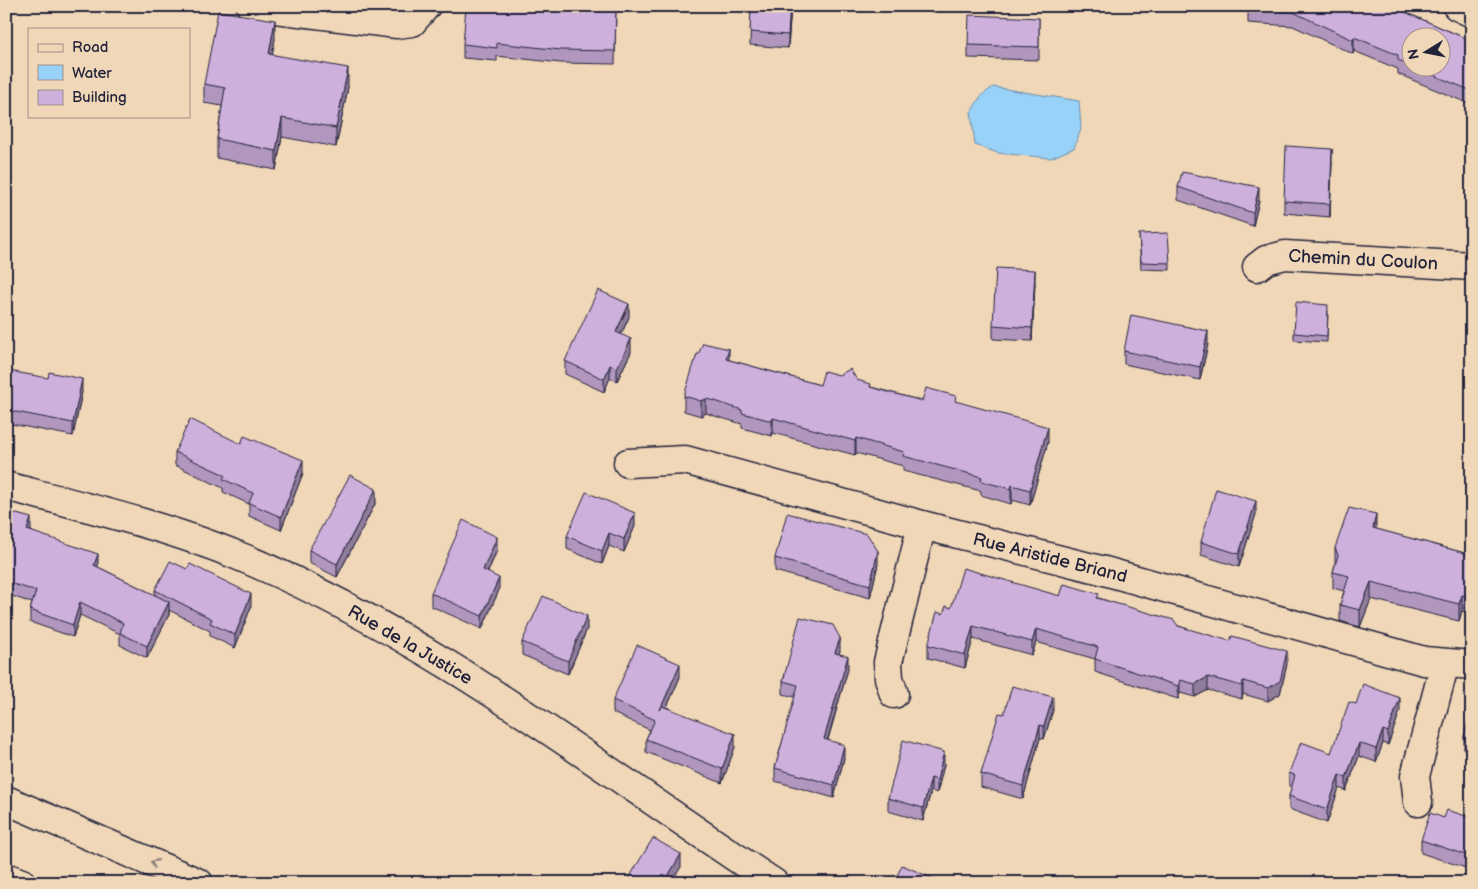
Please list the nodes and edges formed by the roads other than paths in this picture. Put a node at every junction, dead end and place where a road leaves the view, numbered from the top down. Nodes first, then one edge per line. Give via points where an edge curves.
1 (251, 6) edge
2 (426, 6) edge
3 (1457, 6) edge
4 (1472, 13) edge
5 (1472, 266) edge
6 (1257, 267) dead end
7 (628, 463) dead end
8 (6, 486) edge
9 (922, 525) junction
10 (1445, 663) junction
11 (1472, 665) edge
12 (894, 694) dead end
13 (6, 800) edge
14 (1418, 802) dead end
15 (6, 877) edge
16 (22, 883) edge
17 (199, 883) edge
18 (774, 883) edge

1 - 2 main road via 397,24 412,22
3 - 4 main road
5 - 6 main road, Chemin du Coulon via 1285,255 1266,260
7 - 9 main road, Rue Aristide Briand via 685,460
8 - 18 main road, Rue de la Justice via 170,532 240,556 304,586 418,646 470,678
9 - 10 main road, Rue Aristide Briand
9 - 12 main road via 888,662
10 - 11 main road, Rue Aristide Briand
10 - 14 main road via 1414,776
17 -> 13 main road
15 - 16 main road

